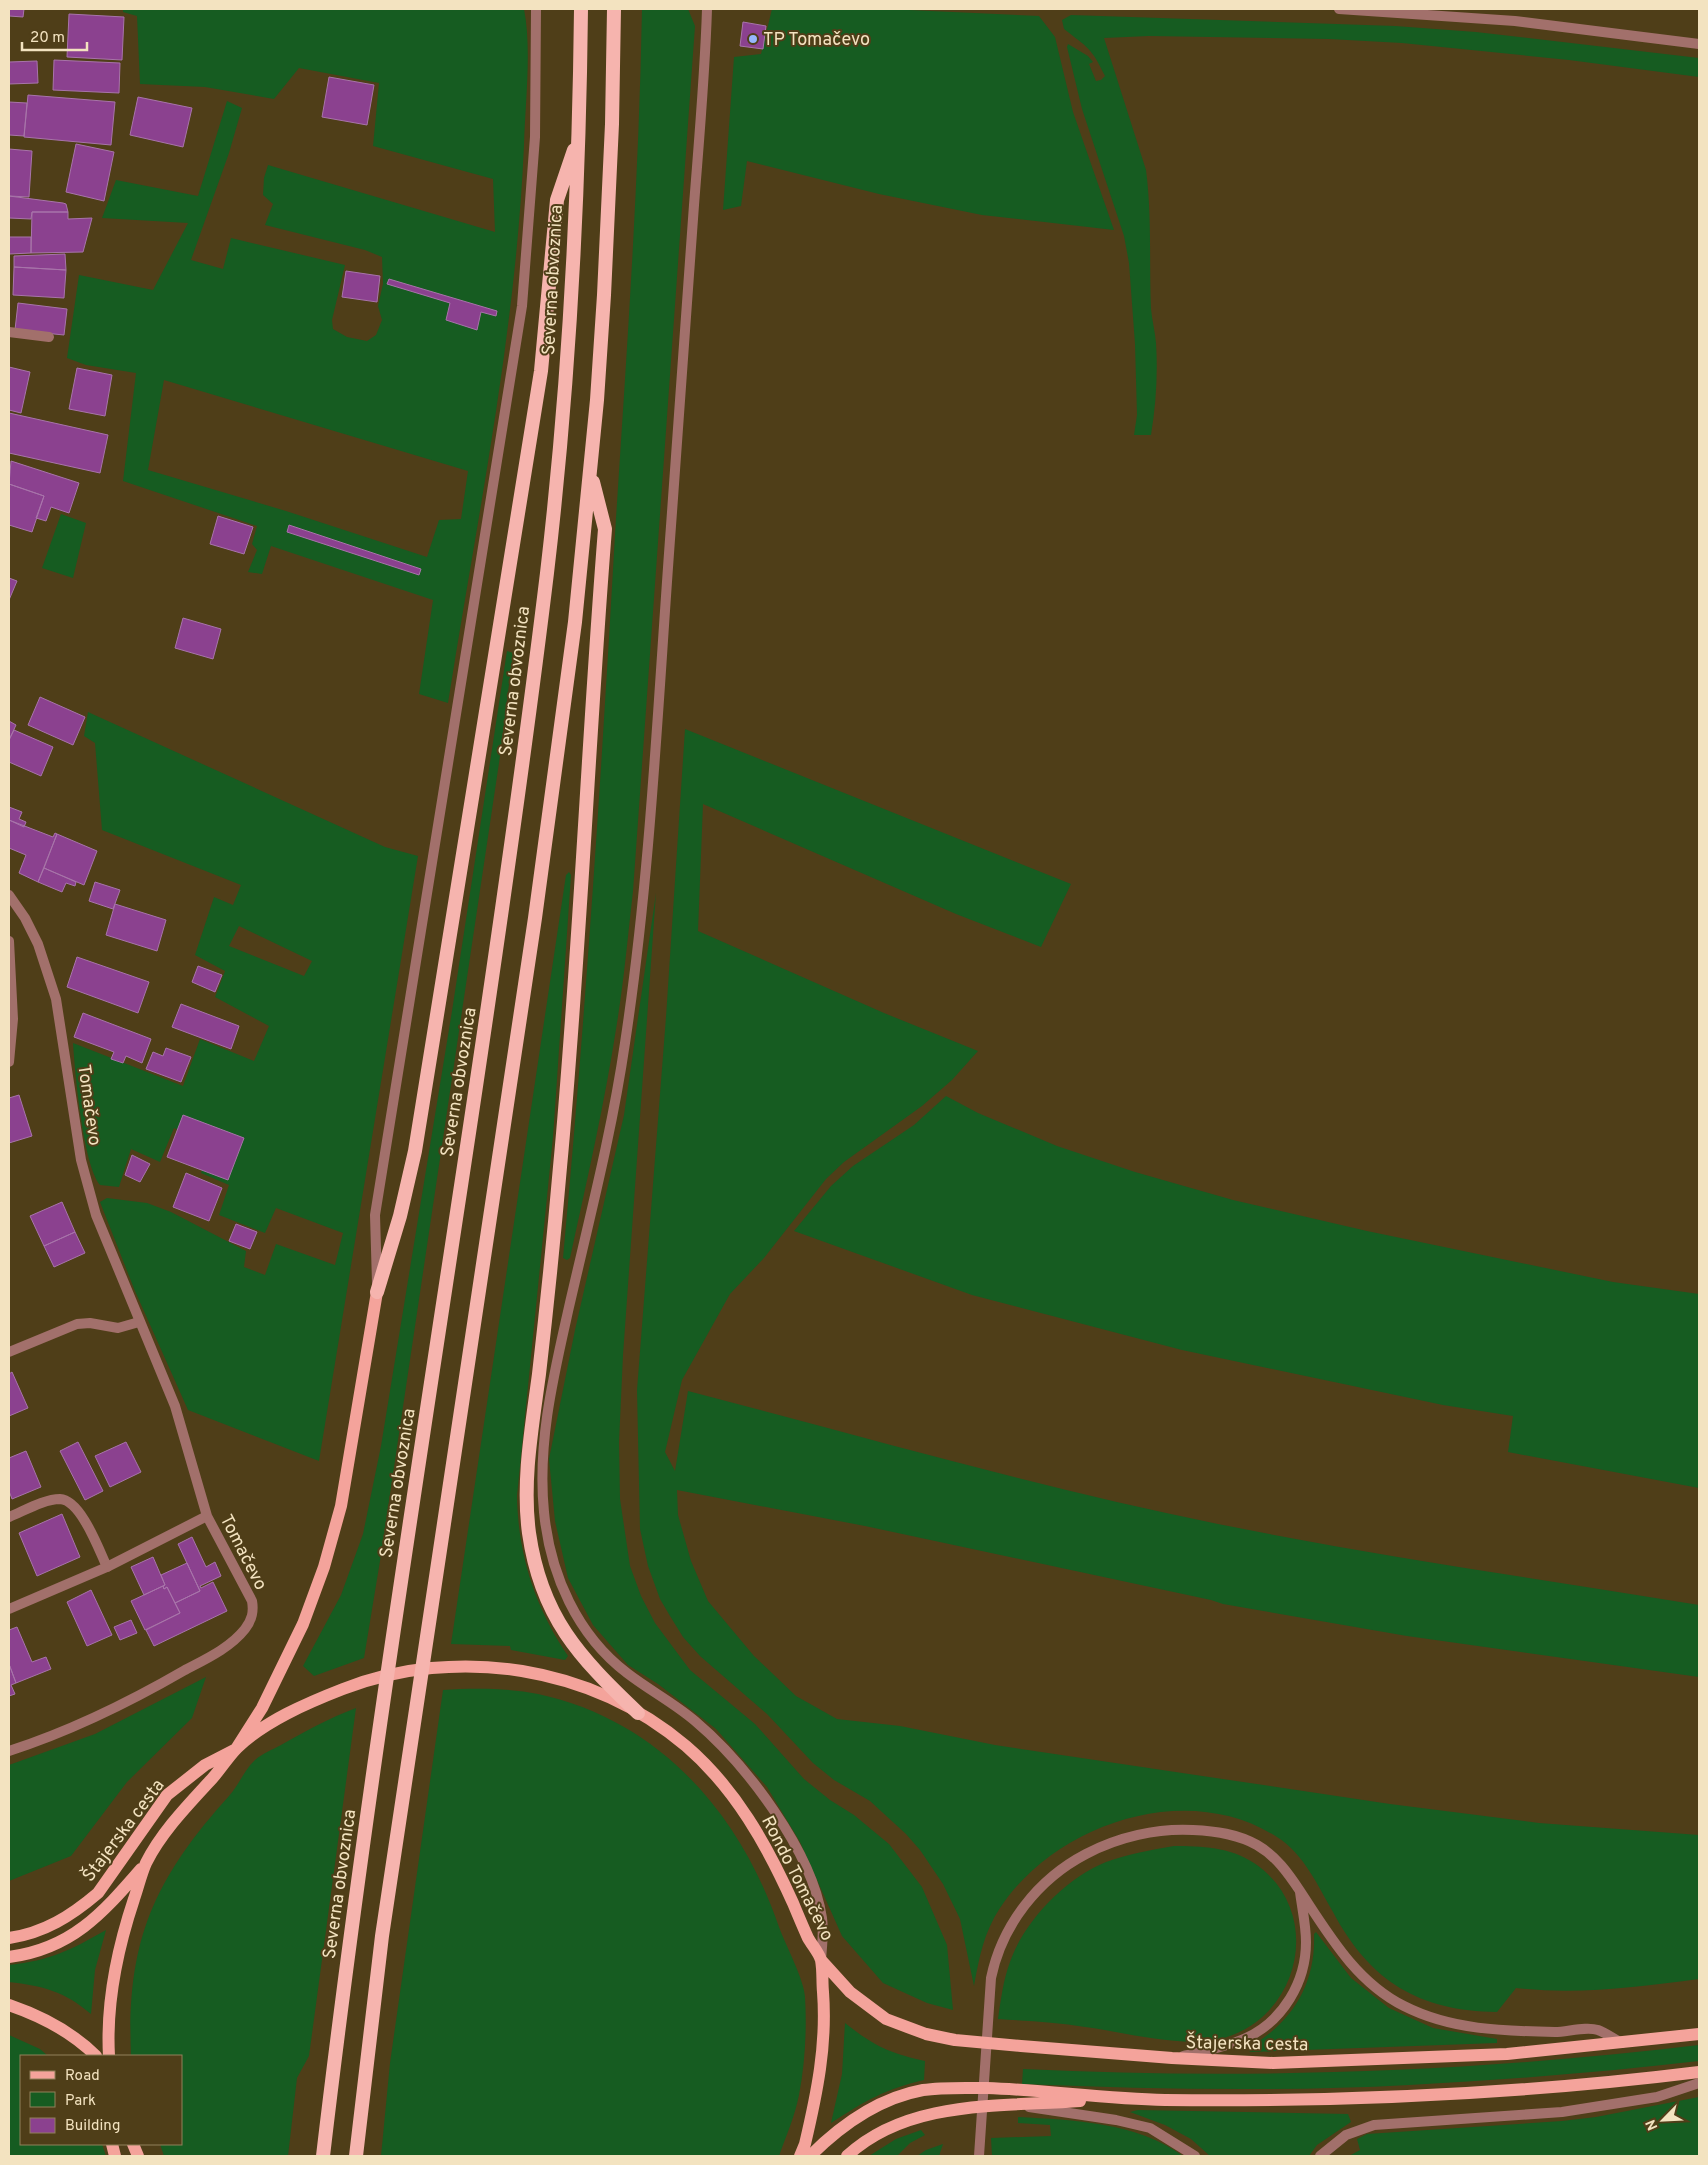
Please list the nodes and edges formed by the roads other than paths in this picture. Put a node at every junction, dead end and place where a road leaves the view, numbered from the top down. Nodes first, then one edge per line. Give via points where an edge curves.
1 (536, 9) edge
2 (581, 9) edge
3 (614, 9) edge
4 (707, 9) edge
5 (1339, 9) edge
6 (1699, 44) edge
7 (580, 130) junction
8 (9, 332) edge
9 (49, 337) dead end
10 (590, 469) junction
11 (9, 895) edge
12 (9, 941) edge
13 (10, 990) edge
14 (9, 1062) edge
15 (377, 1292) junction
16 (139, 1322) junction
17 (9, 1352) edge
18 (207, 1516) junction
19 (9, 1517) edge
20 (107, 1567) junction
21 (9, 1609) edge
22 (638, 1713) junction
23 (236, 1749) junction
24 (9, 1751) edge
25 (146, 1864) junction
26 (1300, 1891) junction
27 (9, 1938) edge
28 (9, 1957) edge
29 (821, 1960) junction
30 (9, 2005) edge
31 (1699, 2034) edge
32 (1622, 2044) junction
33 (95, 2055) edge
34 (109, 2055) edge
35 (1172, 2058) junction
36 (1699, 2072) edge
37 (1699, 2083) edge
38 (1112, 2099) junction
39 (1019, 2106) junction
40 (323, 2156) edge
41 (356, 2156) edge
42 (800, 2156) edge
43 (810, 2156) edge
44 (847, 2156) edge
45 (979, 2156) edge
46 (1195, 2156) edge
47 (1320, 2156) edge

1 - 15 street via 535,137 522,306 375,1215
2 - 7 highway, Severna obvoznica
3 - 10 highway via 608,223
4 - 29 street via 644,892 625,1044 612,1114 549,1397 543,1455 543,1509 556,1574 590,1635 623,1670 704,1728 736,1760 768,1801 794,1845 813,1887 822,1915
5 - 6 street via 1514,21
7 - 15 highway via 557,200 541,371 415,1150 400,1216
7 - 40 highway, Severna obvoznica via 564,392 548,569 504,902 366,1816
8 - 9 street
10 - 22 highway via 605,529 564,1126 526,1501 536,1565 558,1622 575,1650
10 - 41 highway via 574,622 536,908 383,1926
11 - 16 street, Tomačevo via 25,918 48,972 62,1025 87,1188
12 - 13 street
13 - 14 street via 13,1019
15 - 23 main road via 348,1474 324,1567 303,1624 254,1722
16 - 17 street via 118,1328 77,1324
16 - 18 street, Tomačevo via 175,1406
18 - 20 street
18 - 24 street, Tomačevo via 252,1601 252,1616 245,1629 222,1649 120,1706 56,1735
19 - 20 street via 52,1501 61,1499 72,1503
20 - 21 street
22 - 23 main road, Rondo Tomačevo via 567,1681 500,1668 441,1667 392,1674 350,1686 264,1728
22 - 29 main road, Rondo Tomačevo via 686,1746 734,1798 774,1863
23 - 25 main road, Rondo Tomačevo via 188,1804
23 - 27 main road, Štajerska cesta via 205,1766 168,1795 103,1886 86,1904 48,1927
25 - 28 main road, Štajerska cesta via 107,1909 79,1932 44,1949
25 - 34 main road, Rondo Tomačevo via 124,1929 116,1966 108,2028
26 - 32 street via 1335,1945 1355,1969 1373,1986 1405,2007 1462,2026 1557,2032 1596,2029
26 - 35 street via 1306,1941 1303,1968 1280,2014 1246,2038
26 - 45 street via 1282,1866 1259,1846 1245,1839 1207,1830 1165,1831 1129,1838 1094,1850 1064,1868 1024,1907 1005,1934 995,1958
29 - 35 main road, Štajerska cesta via 844,1986 886,2020 926,2034 954,2040
29 - 42 main road, Rondo Tomačevo via 823,2057
30 - 33 main road via 49,2022 73,2036
31 - 32 main road, Štajerska cesta
32 - 35 main road, Štajerska cesta via 1409,2059 1273,2063
36 - 38 main road via 1425,2096
37 - 47 street via 1657,2097 1562,2112 1374,2125 1346,2135
38 - 39 main road
38 - 43 main road via 1020,2089 924,2090 888,2099 872,2107
39 - 44 main road via 978,2107 905,2122 874,2136
39 - 46 street via 1150,2128

